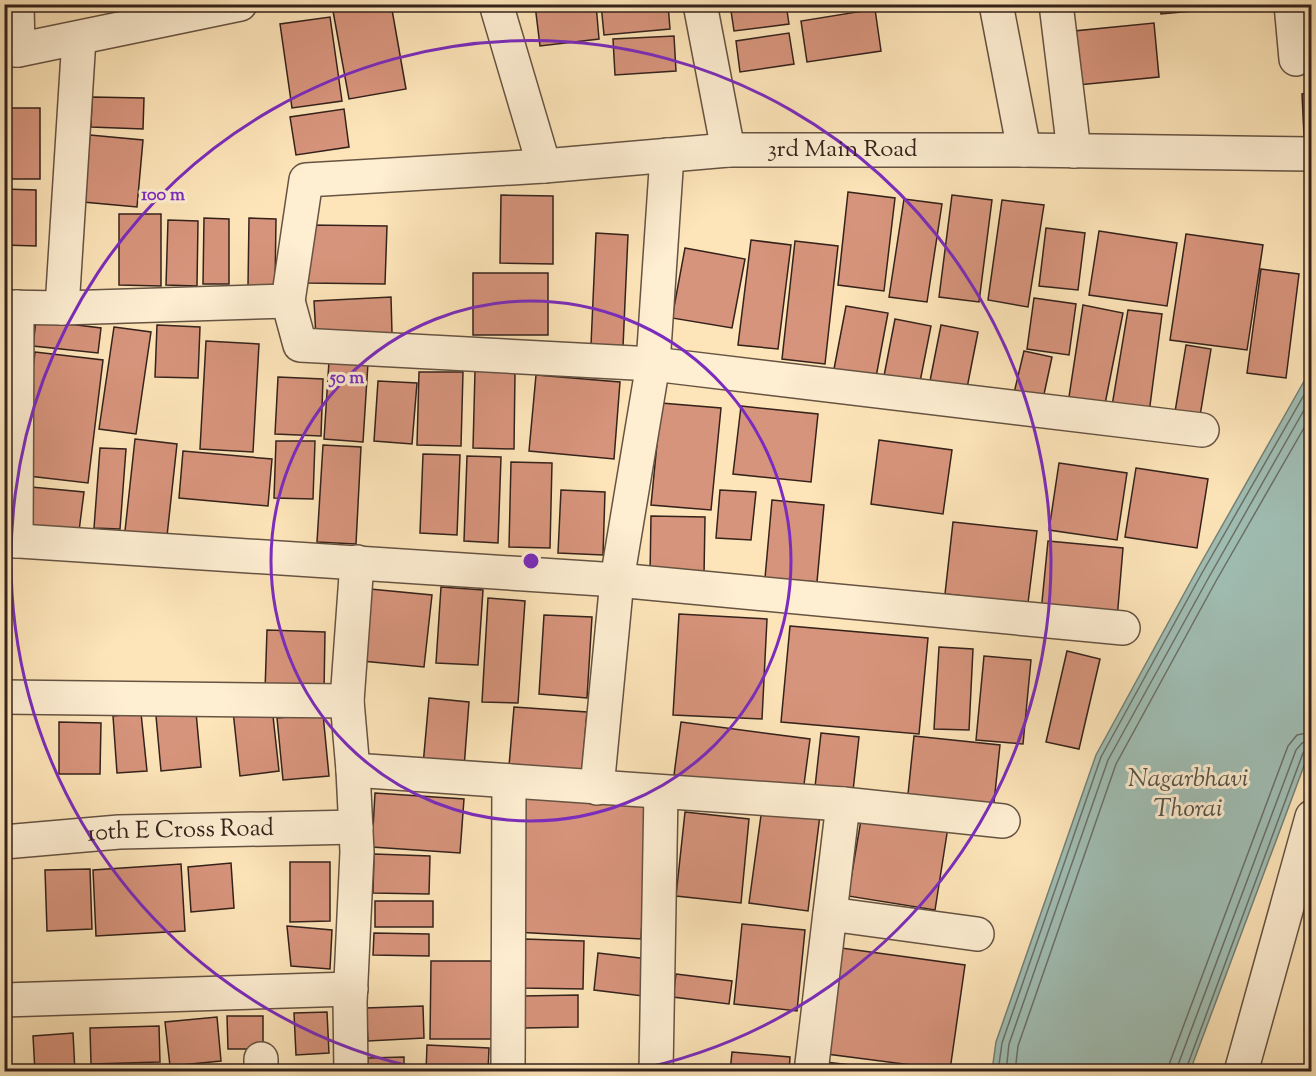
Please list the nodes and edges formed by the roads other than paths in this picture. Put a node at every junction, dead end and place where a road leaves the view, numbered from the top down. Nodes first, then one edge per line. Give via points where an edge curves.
1 (17, 4) edge
2 (495, 4) edge
3 (700, 4) edge
4 (996, 4) edge
5 (1056, 4) edge
6 (1291, 4) edge
7 (220, 7) edge
8 (80, 38) junction
9 (11, 50) edge
10 (1296, 59) dead end
11 (728, 150) junction
12 (1024, 150) junction
13 (1074, 151) junction
14 (1311, 154) edge
15 (668, 155) junction
16 (544, 166) junction
17 (288, 301) junction
18 (11, 307) edge
19 (62, 308) junction
20 (653, 364) junction
21 (1202, 430) dead end
22 (10, 541) edge
23 (357, 562) junction
24 (617, 580) junction
25 (1123, 628) dead end
26 (4, 697) edge
27 (347, 701) junction
28 (353, 770) junction
29 (508, 781) junction
30 (597, 788) junction
31 (660, 792) junction
32 (843, 804) junction
33 (1311, 817) edge
34 (1003, 821) dead end
35 (356, 827) junction
36 (4, 842) edge
37 (830, 914) junction
38 (977, 934) dead end
39 (351, 989) junction
40 (4, 1000) edge
41 (351, 1071) edge
42 (508, 1071) edge
43 (656, 1071) edge
44 (811, 1071) edge
45 (1241, 1071) edge

1 - 9 street
2 - 16 street
3 - 11 street
4 - 12 street
5 - 13 street
6 - 10 street
7 - 8 street
8 - 9 street
8 - 19 street
11 - 12 street, 3rd Main Road
11 - 15 street, 3rd Main Road
12 - 13 street, 3rd Main Road
13 - 14 street, 3rd Main Road
15 - 16 street, 3rd Main Road
15 - 20 street
16 - 17 street, 3rd Main Road via 306,180
17 - 19 street
17 - 20 street via 300,345
18 - 19 street
18 - 22 street
20 - 21 street
20 - 24 street
22 - 23 street
23 - 24 street
23 - 27 street
24 - 25 street
24 - 30 street
26 - 27 street
27 - 28 street
28 - 29 street
28 - 35 street
29 - 30 street
29 - 42 street
30 - 31 street
31 - 32 street
31 - 43 street
32 - 34 street
32 - 37 street
33 - 45 street
35 - 36 street, 10th E Cross Road via 119,832
35 - 39 street
37 - 38 street
37 - 44 street
39 - 40 street
39 - 41 street

